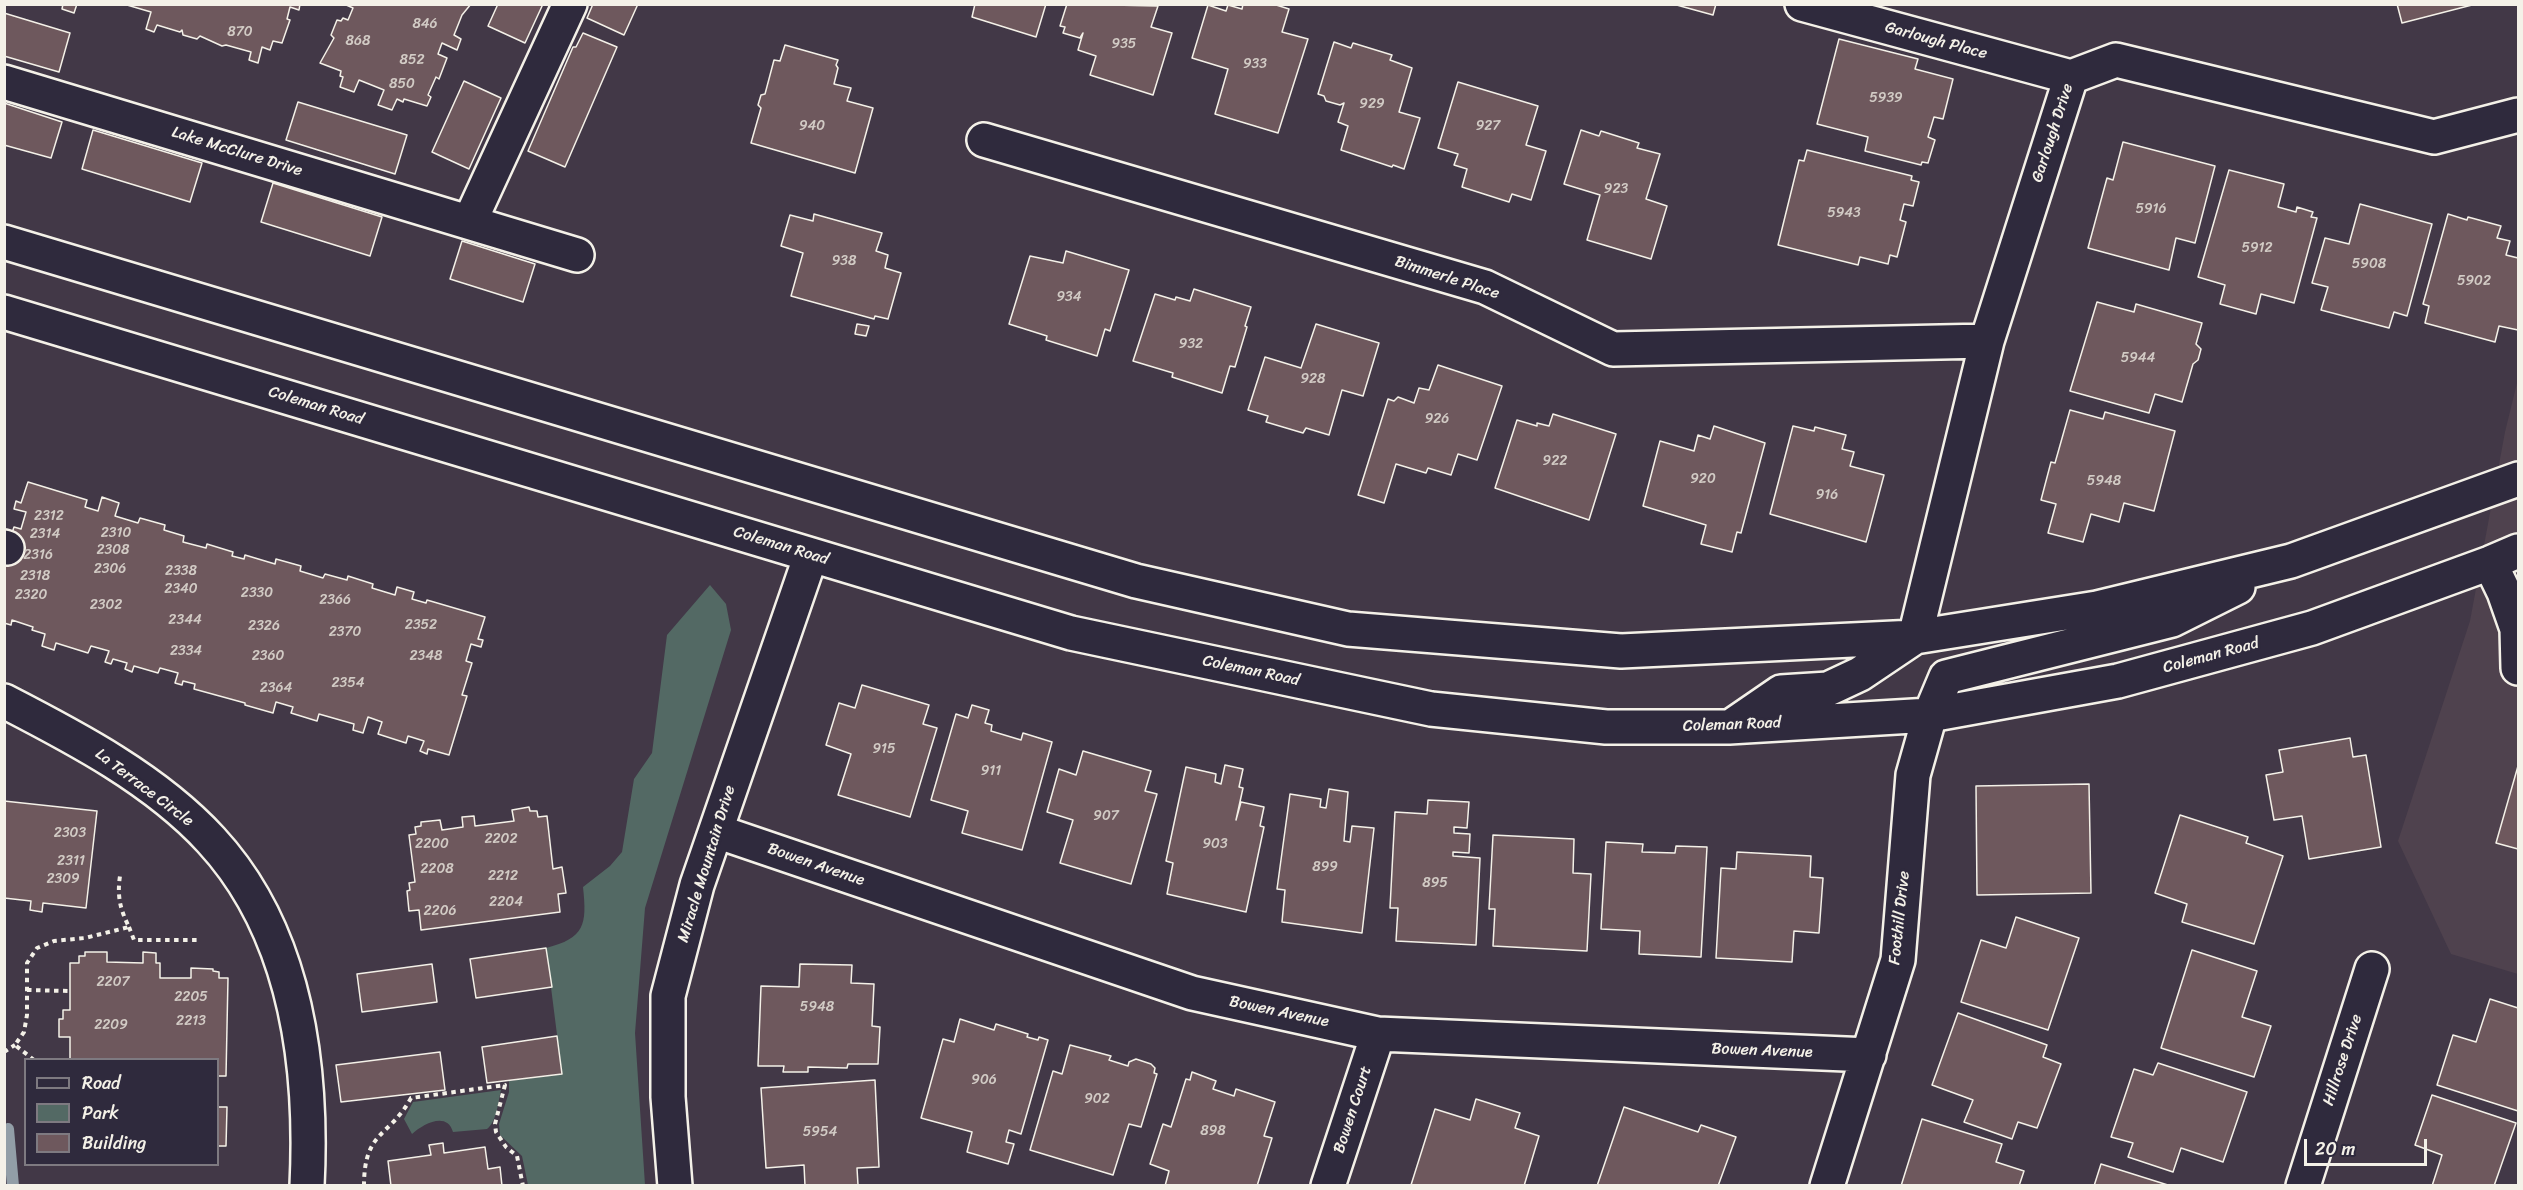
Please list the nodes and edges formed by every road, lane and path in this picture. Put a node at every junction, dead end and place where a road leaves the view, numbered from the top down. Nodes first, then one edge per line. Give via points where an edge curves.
1 (570, 4) edge
2 (1802, 4) edge
3 (2071, 77) junction
4 (4, 82) edge
5 (2518, 115) edge
6 (984, 140) dead end
7 (470, 221) junction
8 (4, 242) edge
9 (577, 255) dead end
10 (4, 312) edge
11 (1987, 340) junction
12 (2518, 479) edge
13 (811, 555) junction
14 (2504, 557) edge
15 (2291, 561) junction
16 (1915, 637) junction
17 (2518, 668) edge
18 (4, 701) edge
19 (1929, 715) junction
20 (1729, 727) junction
21 (716, 831) junction
22 (120, 876) dead end
23 (129, 927) junction
24 (200, 940) dead end
25 (2372, 969) dead end
26 (27, 990) junction
27 (70, 991) dead end
28 (1378, 1034) junction
29 (15, 1045) junction
30 (4, 1052) edge
31 (1869, 1055) junction
32 (33, 1058) edge
33 (307, 1185) edge
34 (364, 1185) edge
35 (523, 1185) edge
36 (675, 1185) edge
37 (1328, 1185) edge
38 (1827, 1185) edge
39 (2303, 1185) edge

1 - 7 street
2 - 3 street, Garlough Place
3 - 5 street, Garlough Drive via 2116,60 2434,137
3 - 11 street, Garlough Drive
4 - 7 street, Lake McClure Drive
6 - 11 street, Bimmerle Place via 1485,287 1614,349
7 - 9 street, Lake McClure Drive
8 - 16 street via 1136,581 1348,629 1621,651
10 - 13 street, Coleman Road
11 - 16 street, Garlough Drive
12 - 15 street
13 - 20 street, Coleman Road via 1071,633 1431,709 1606,727
13 - 21 street, Miracle Mountain Drive
14 - 17 street via 2504,592 2517,629
14 - 19 street, Coleman Road via 2312,628 2118,681
15 - 16 street via 2097,608
15 - 19 street, Foothill Drive via 2172,620 1946,677
16 - 20 street via 1860,675 1828,689 1781,692
18 - 33 street, La Terrace Circle via 138,779 210,839 240,875 286,970 305,1070
19 - 20 street, Coleman Road
19 - 31 street, Foothill Drive via 1913,775 1898,960
21 - 28 street, Bowen Avenue via 1192,993
21 - 36 street, Miracle Mountain Drive via 697,885 668,996 668,1097
22 - 23 path via 117,893
23 - 24 path via 134,940
23 - 26 path via 54,941 37,948 27,963
25 - 39 street, Hillrose Drive
26 - 27 path
26 - 29 path via 24,1032
28 - 31 street, Bowen Avenue
28 - 37 street, Bowen Court
29 - 30 path
29 - 32 path
31 - 38 street, Foothill Drive
34 - 35 path via 369,1149 411,1098 505,1085 496,1132 517,1156

